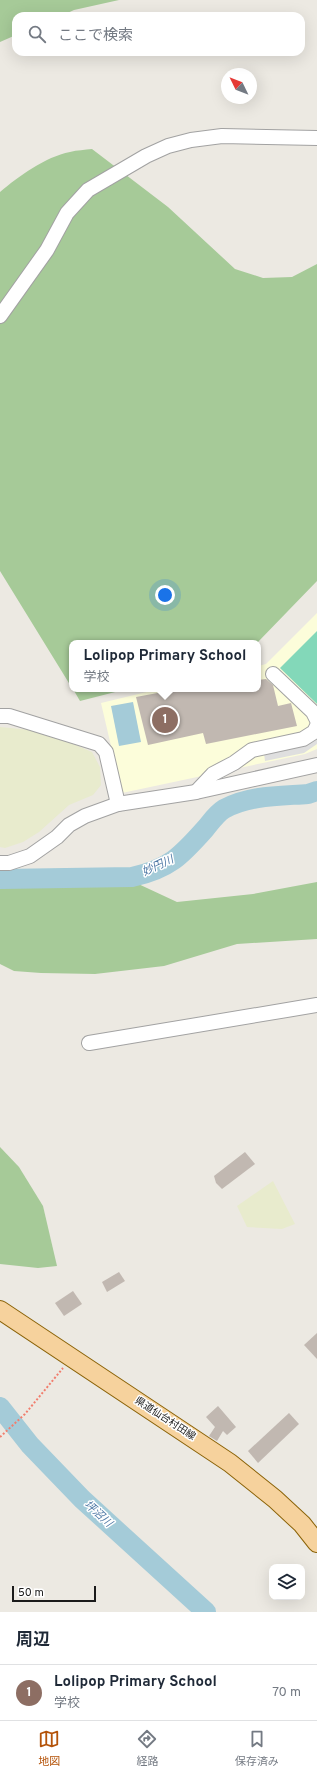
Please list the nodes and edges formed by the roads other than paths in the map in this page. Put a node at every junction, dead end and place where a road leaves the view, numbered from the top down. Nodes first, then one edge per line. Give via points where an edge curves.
1 (317, 138) edge
2 (0, 316) edge
3 (273, 674) dead end
4 (0, 716) edge
5 (317, 720) edge
6 (317, 726) edge
7 (317, 766) edge
8 (196, 792) junction
9 (118, 804) junction
10 (0, 862) edge
11 (317, 1005) edge
12 (89, 1043) dead end
13 (0, 1310) edge
14 (317, 1543) edge

1 - 2 street via 222,136 168,146 146,156 88,190 67,213 47,250
3 - 5 street via 313,712
4 - 9 street via 9,716 99,744 106,752
6 - 8 street via 314,732 303,739 252,750 213,774
7 - 8 street
8 - 9 street
9 - 10 street via 69,825 53,841 30,856 9,863
11 - 12 street
13 - 14 main road, 県道仙台村田線 via 235,1466 302,1524

